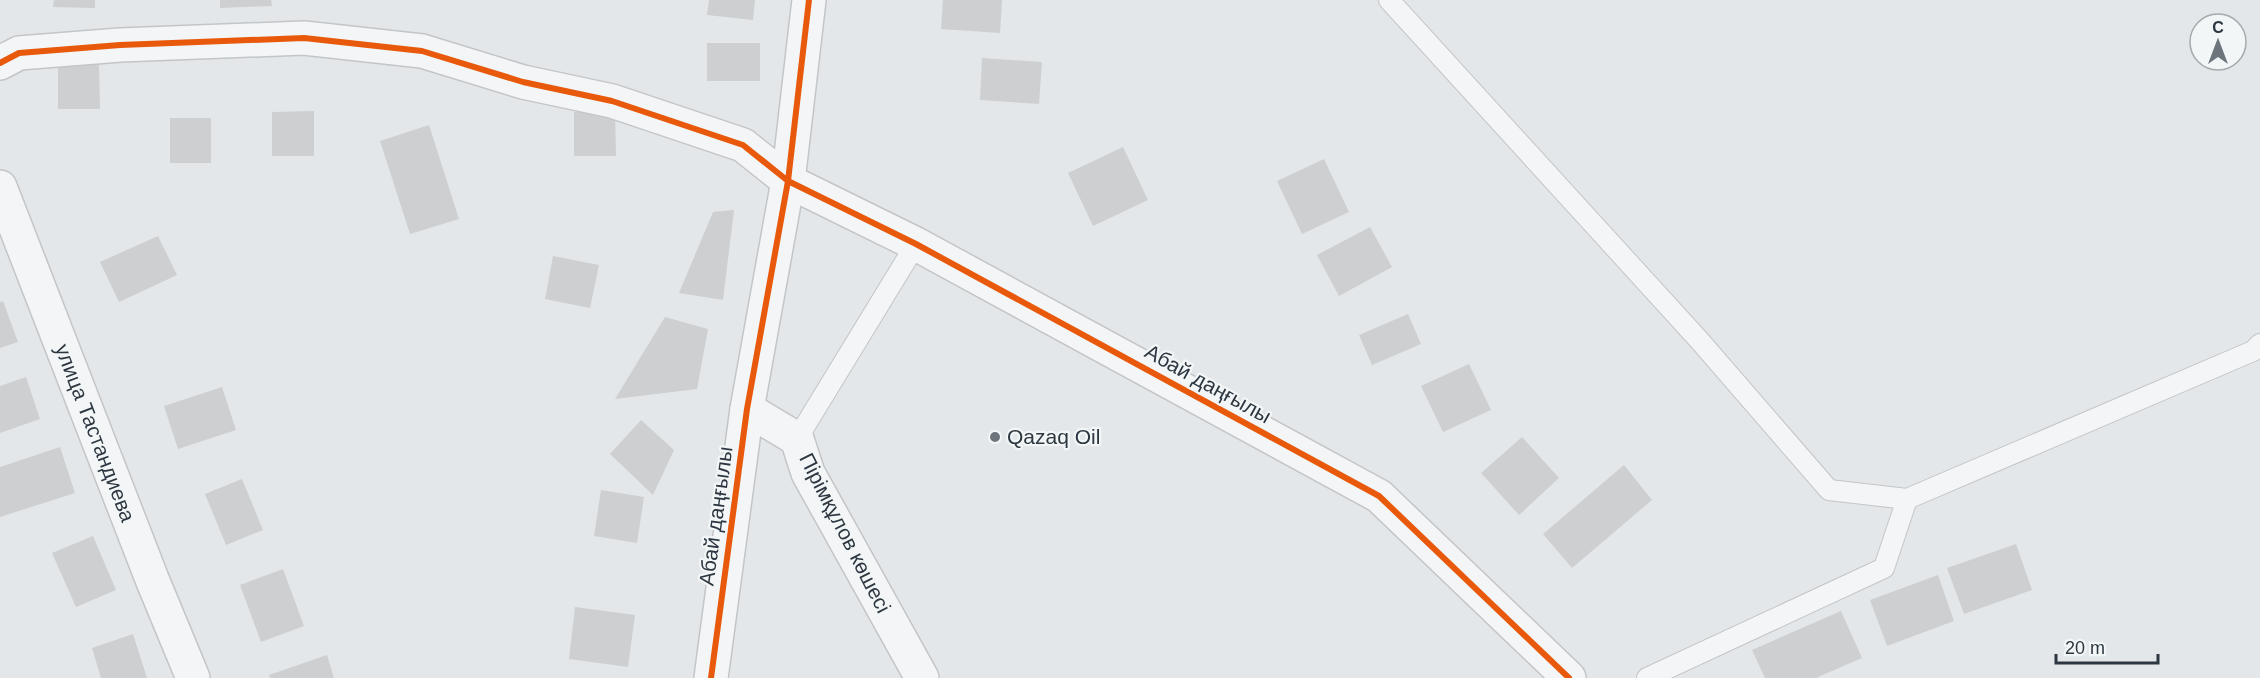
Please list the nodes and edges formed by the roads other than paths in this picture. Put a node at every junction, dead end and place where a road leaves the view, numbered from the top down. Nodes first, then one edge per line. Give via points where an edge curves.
1 (808, 0) edge
2 (1389, 0) edge
3 (0, 63) edge
4 (788, 181) junction
5 (0, 187) edge
6 (916, 243) junction
7 (2260, 344) edge
8 (747, 410) junction
9 (797, 440) junction
10 (1907, 499) junction
11 (193, 678) edge
12 (711, 678) edge
13 (922, 678) edge
14 (1569, 678) edge
15 (1647, 678) edge

1 - 4 street, Абай даңғылы
2 - 10 lane via 1699,340 1829,490
3 - 4 street via 19,53 304,38 422,51 523,82 612,101 743,145
4 - 6 street, Абай даңғылы
4 - 8 street, Абай даңғылы
5 - 11 street, улица Тастандиева
6 - 9 lane
6 - 14 street, Абай даңғылы via 1378,496
7 - 10 lane via 2253,351
8 - 9 street, Пірімқұлов көшесі
8 - 12 street, Абай даңғылы
9 - 13 street, Пірімқұлов көшесі via 808,473
10 - 15 lane via 1884,568

